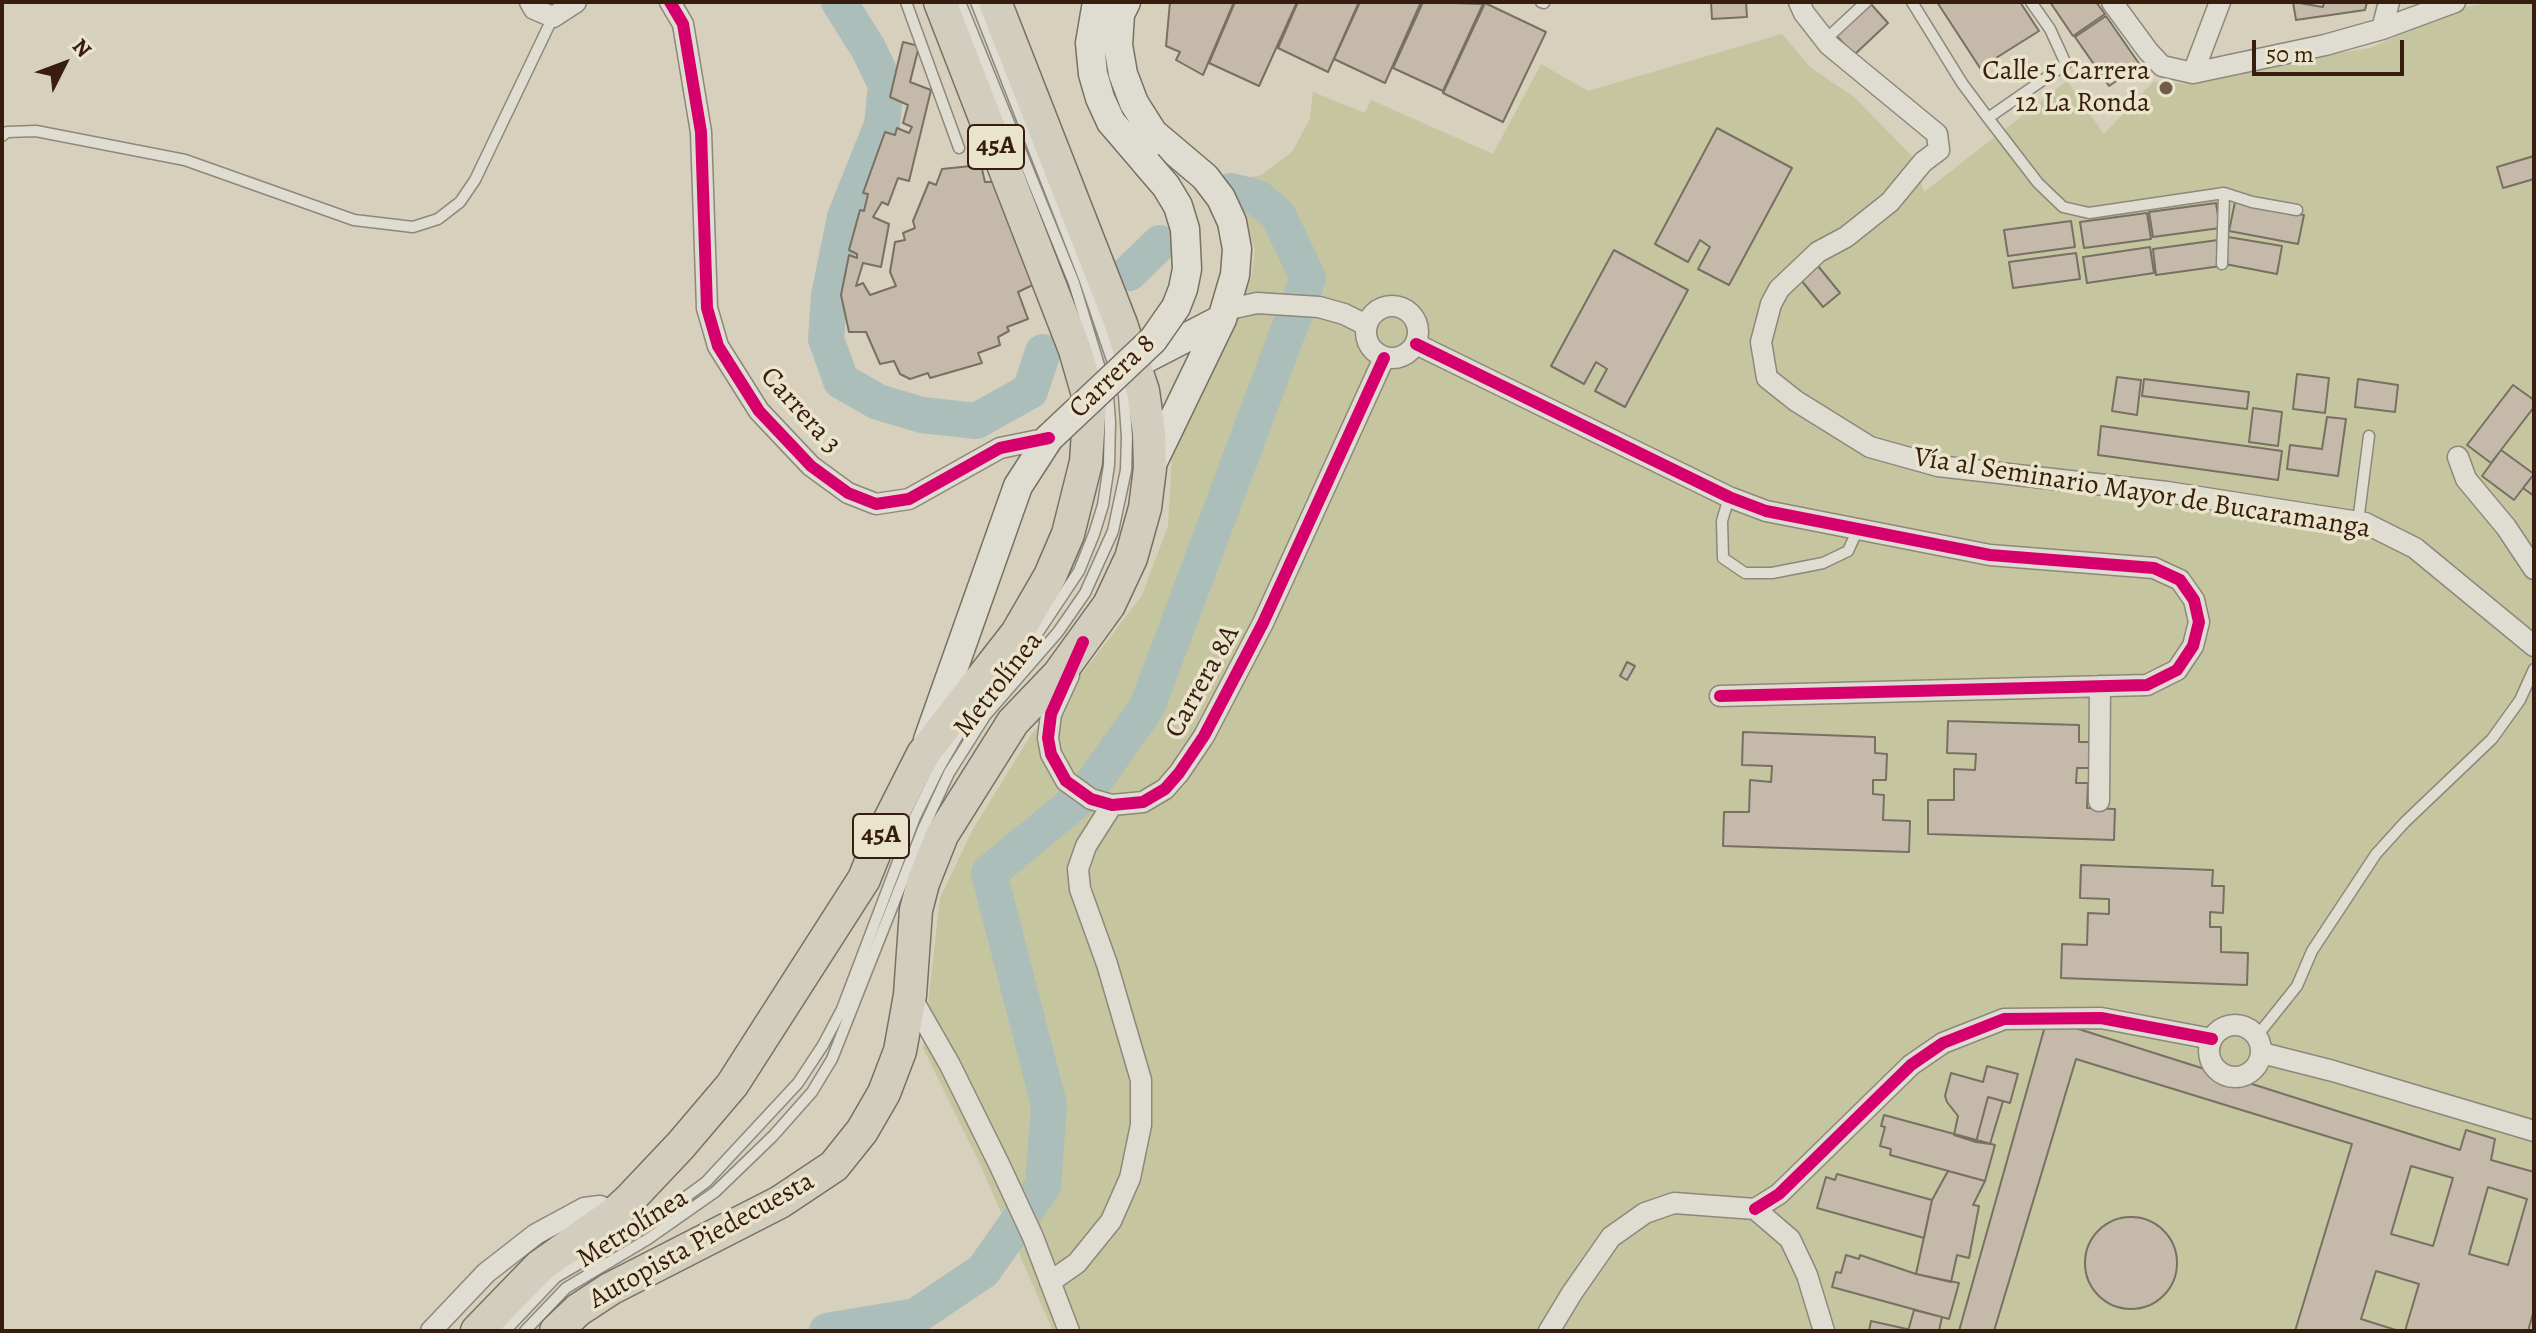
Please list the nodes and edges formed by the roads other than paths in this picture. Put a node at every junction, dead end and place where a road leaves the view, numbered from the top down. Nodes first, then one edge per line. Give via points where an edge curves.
1 (530, 2) edge
2 (576, 2) edge
3 (670, 2) edge
4 (906, 2) edge
5 (940, 2) edge
6 (960, 2) edge
7 (976, 2) edge
8 (995, 2) edge
9 (1097, 2) edge
10 (1126, 2) edge
11 (1799, 2) edge
12 (1866, 2) edge
13 (1912, 2) edge
14 (2031, 2) edge
15 (2112, 2) edge
16 (2220, 2) edge
17 (2389, 2) edge
18 (2455, 2) edge
19 (553, 17) junction
20 (2382, 29) junction
21 (1825, 40) junction
22 (2193, 73) junction
23 (1093, 74) junction
24 (1988, 118) junction
25 (1153, 133) junction
26 (2, 136) edge
27 (959, 148) dead end
28 (2224, 193) junction
29 (2297, 210) dead end
30 (2222, 264) dead end
31 (1077, 279) junction
32 (1225, 310) junction
33 (1366, 325) junction
34 (1113, 329) junction
35 (1416, 344) junction
36 (1084, 345) junction
37 (1384, 358) junction
38 (1135, 364) junction
39 (2369, 436) dead end
40 (1049, 438) junction
41 (2458, 457) dead end
42 (1150, 468) junction
43 (1729, 497) junction
44 (2358, 522) junction
45 (1858, 529) junction
46 (2534, 569) edge
47 (1083, 642) junction
48 (2534, 646) edge
49 (2534, 669) edge
50 (2100, 686) junction
51 (1720, 696) dead end
52 (984, 697) dead end
53 (975, 707) dead end
54 (923, 754) junction
55 (2099, 801) dead end
56 (1112, 805) junction
57 (884, 870) dead end
58 (882, 899) junction
59 (910, 995) junction
60 (2212, 1039) junction
61 (2259, 1045) junction
62 (2534, 1131) edge
63 (1755, 1209) junction
64 (615, 1213) junction
65 (1050, 1282) junction
66 (431, 1331) edge
67 (477, 1331) edge
68 (505, 1331) edge
69 (525, 1331) edge
70 (556, 1331) edge
71 (1069, 1331) edge
72 (1549, 1331) edge
73 (1824, 1331) edge

1 - 19 street
2 - 19 street
3 - 40 street, Carrera 3 via 683,24 701,132 707,308 718,346 759,411 811,466 848,493 876,504 909,499 1000,448
4 - 27 lane
5 - 31 highway, 45A
6 - 31 lane
7 - 31 lane
8 - 31 highway, 45A
9 - 23 main road, Carrera 8 via 1090,43
10 - 25 main road, Carrera 8 via 1118,45 1123,74
11 - 21 street, Vía al Seminario Mayor de Bucaramanga
12 - 21 lane
13 - 24 lane
14 - 24 lane via 2066,64
15 - 22 street via 2162,66
16 - 22 street
17 - 20 street
18 - 20 street
19 - 26 lane via 475,180 460,202 438,219 413,227 354,220 185,160 36,131
20 - 22 street
21 - 44 street, Vía al Seminario Mayor de Bucaramanga via 1937,134 1939,150 1890,202 1818,252 1779,289 1761,342 1767,378 1870,447 1938,466 2167,492
23 - 25 main road
23 - 40 main road, Carrera 8, bridge via 1111,122 1178,206 1187,269 1176,307 1153,340
24 - 28 lane via 2063,207 2089,213
25 - 32 main road, Carrera 8 via 1205,177 1232,222 1235,275
28 - 29 lane
28 - 30 lane
31 - 34 highway, 45A
31 - 36 highway, 45A
32 - 33 street via 1257,303 1319,307
32 - 38 main road, Carrera 8
32 - 42 main road, Carrera 8
33 - 35 street via 1376,310 1402,307 1418,327
33 - 37 street via 1371,348
34 - 38 highway, Autopista Piedecuesta / 45A
34 - 69 lane, Metrolínea via 1127,437 1120,503 1104,557 1058,632 985,716 949,773 832,1059 797,1111 715,1192 566,1288
35 - 37 street via 1403,357
35 - 43 street
36 - 52 lane, Metrolínea via 1108,395 1109,465 1103,505 1079,571 1054,612
36 - 54 highway, 45A via 1089,430 1068,534 1017,633
37 - 56 street, Carrera 8A via 1263,623 1204,736 1165,789 1143,802
38 - 42 highway, Autopista Piedecuesta / 45A via 1146,409
39 - 44 lane
40 - 54 main road, Carrera 8 via 1018,486
41 - 46 street via 2466,479
42 - 47 highway, Autopista Piedecuesta / 45A via 1131,558 1109,605
43 - 45 street via 1766,511
43 - 45 lane via 1722,521 1723,558 1745,573 1823,563 1848,551
44 - 48 street, Vía al Seminario Mayor de Bucaramanga via 2415,548
45 - 50 street via 1990,555 2154,568 2180,580 2194,600 2199,622 2193,646 2177,670 2147,685
47 - 56 street, Carrera 8A via 1051,714 1048,738 1066,781 1091,799
47 - 59 highway, Autopista Piedecuesta / 45A via 1013,722 942,835 916,910
49 - 61 lane via 2492,739 2376,854
50 - 51 street
50 - 55 street
53 - 58 lane, Metrolínea via 933,780
54 - 64 highway, 45A via 883,847 732,1085
56 - 65 street via 1078,869 1141,1080 1141,1125 1130,1178 1111,1221 1077,1263
57 - 58 lane
58 - 68 lane, Metrolínea via 842,1009 798,1083 706,1182 653,1221 556,1277
59 - 65 street via 999,1164
59 - 70 highway, Autopista Piedecuesta / 45A via 900,1051 884,1093 834,1166 780,1202 610,1289
60 - 61 street via 2222,1028 2245,1026
60 - 61 street via 2213,1065 2228,1076 2246,1075 2259,1062
60 - 63 street via 2101,1018 2004,1019 1943,1043 1911,1065 1779,1194
61 - 62 street
63 - 72 street via 1674,1203 1645,1213 1611,1237
63 - 73 street via 1790,1239
64 - 66 street via 600,1206 584,1208 536,1234 486,1273
64 - 67 highway, 45A via 540,1266
65 - 71 street

